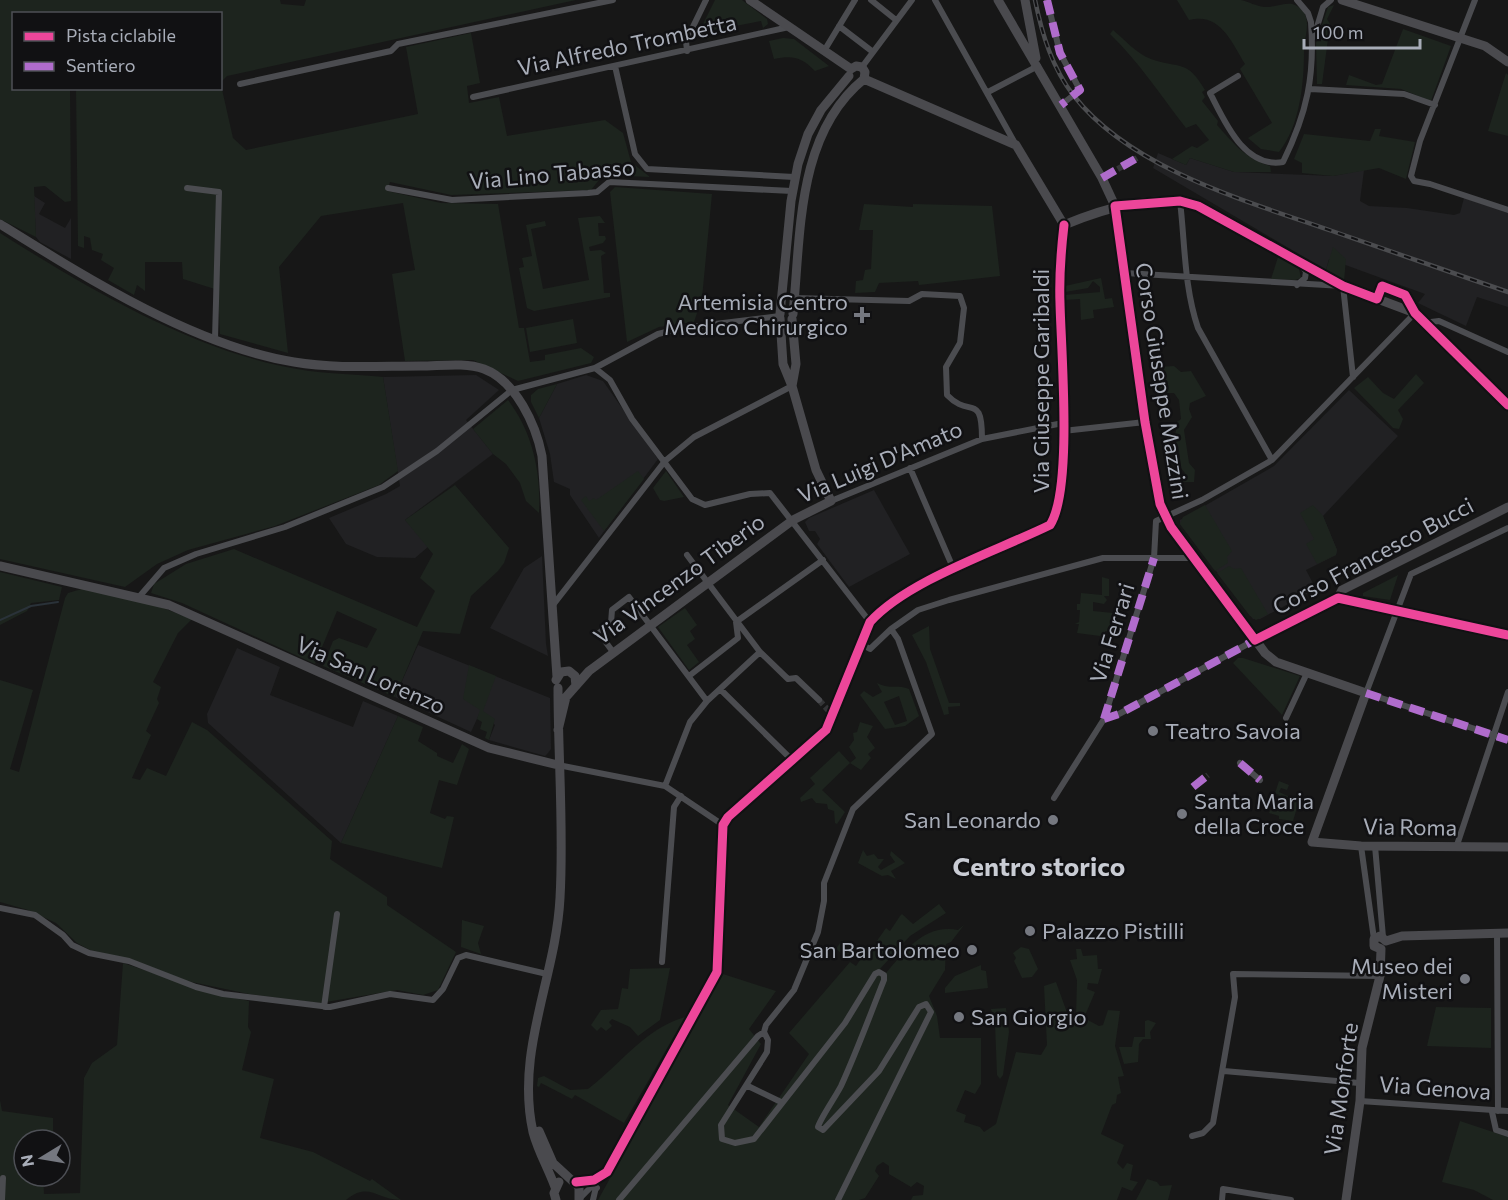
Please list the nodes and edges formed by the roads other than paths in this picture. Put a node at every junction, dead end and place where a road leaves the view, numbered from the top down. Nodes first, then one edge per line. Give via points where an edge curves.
1 (613, 0) edge
2 (706, 0) edge
3 (750, 0) edge
4 (855, 0) edge
5 (871, 0) edge
6 (912, 0) edge
7 (935, 0) edge
8 (998, 0) edge
9 (1025, 0) edge
10 (1047, 0) edge
11 (1297, 0) edge
12 (1331, 0) edge
13 (1337, 0) edge
14 (1343, 0) edge
15 (1475, 0) edge
16 (896, 20) junction
17 (839, 26) junction
18 (789, 27) junction
19 (1459, 37) junction
20 (1312, 44) junction
21 (687, 51) junction
22 (824, 51) junction
23 (873, 52) junction
24 (1508, 62) edge
25 (615, 66) junction
26 (1038, 66) junction
27 (862, 67) junction
28 (850, 72) junction
29 (1238, 76) dead end
30 (862, 80) junction
31 (240, 84) dead end
32 (1310, 89) junction
33 (988, 92) junction
34 (473, 97) dead end
35 (1061, 105) junction
36 (1435, 105) junction
37 (1016, 145) junction
38 (794, 177) junction
39 (187, 188) dead end
40 (388, 188) dead end
41 (792, 191) junction
42 (1180, 201) junction
43 (1115, 206) junction
44 (1507, 210) edge
45 (0, 224) edge
46 (1064, 225) junction
47 (1299, 262) junction
48 (1125, 273) junction
49 (1187, 276) junction
50 (1296, 285) junction
51 (1343, 286) junction
52 (794, 298) junction
53 (1415, 313) junction
54 (780, 316) junction
55 (793, 317) junction
56 (1429, 325) junction
57 (215, 339) junction
58 (1508, 352) edge
59 (595, 368) junction
60 (1353, 377) junction
61 (792, 386) junction
62 (512, 390) junction
63 (1508, 405) edge
64 (1145, 422) junction
65 (1063, 423) junction
66 (1063, 431) junction
67 (982, 439) junction
68 (1272, 460) junction
69 (665, 461) junction
70 (910, 468) junction
71 (831, 501) junction
72 (1508, 507) edge
73 (1165, 516) junction
74 (793, 520) junction
75 (1508, 528) edge
76 (687, 555) dead end
77 (1154, 558) junction
78 (1195, 558) junction
79 (823, 560) junction
80 (1404, 560) junction
81 (0, 566) edge
82 (954, 570) junction
83 (1411, 573) junction
84 (706, 582) junction
85 (139, 597) junction
86 (1338, 598) junction
87 (553, 605) junction
88 (1396, 610) junction
89 (736, 622) junction
90 (870, 622) junction
91 (649, 625) junction
92 (891, 628) junction
93 (1508, 635) edge
94 (1255, 640) junction
95 (863, 645) junction
96 (554, 649) junction
97 (613, 652) junction
98 (760, 652) junction
99 (589, 671) junction
100 (569, 672) junction
101 (1306, 673) junction
102 (557, 676) junction
103 (689, 676) junction
104 (558, 688) junction
105 (572, 689) junction
106 (721, 690) junction
107 (1508, 692) edge
108 (1366, 693) junction
109 (819, 700) tunnel mouth
110 (707, 701) junction
111 (1286, 718) dead end
112 (1104, 719) junction
113 (558, 730) junction
114 (1494, 735) junction
115 (1508, 740) edge
116 (793, 761) junction
117 (1240, 763) dead end
118 (558, 765) junction
119 (1260, 780) dead end
120 (665, 786) junction
121 (681, 796) junction
122 (1054, 798) dead end
123 (723, 825) junction
124 (1360, 846) junction
125 (1375, 846) junction
126 (1508, 847) edge
127 (1456, 848) junction
128 (0, 908) edge
129 (337, 914) dead end
130 (1497, 933) junction
131 (1508, 933) edge
132 (1381, 942) junction
133 (662, 962) dead end
134 (547, 974) junction
135 (1380, 976) junction
136 (324, 1007) junction
137 (764, 1032) junction
138 (1224, 1071) junction
139 (1359, 1083) junction
140 (748, 1086) junction
141 (1360, 1101) junction
142 (781, 1102) junction
143 (531, 1106) junction
144 (1508, 1111) edge
145 (1495, 1112) junction
146 (1508, 1134) edge
147 (1192, 1136) dead end
148 (3, 1178) dead end
149 (594, 1180) junction
150 (573, 1181) junction
151 (555, 1187) junction
152 (597, 1188) junction
153 (579, 1199) edge
154 (2, 1200) edge
155 (556, 1200) edge
156 (593, 1200) edge
157 (619, 1200) edge
158 (838, 1200) edge
159 (1222, 1200) edge
160 (1291, 1200) edge
161 (1346, 1200) edge

1 - 31 street via 398,44 391,51
2 - 21 street via 686,41
3 - 18 main road
4 - 17 street
5 - 16 street
6 - 16 street
7 - 33 street
8 - 26 main road, Corso Giuseppe Mazzini
9 - 26 main road, Corso Giuseppe Mazzini
10 - 35 street via 1060,53 1080,90
11 - 20 street via 1308,13
12 - 20 street via 1323,8
13 - 14 main road
14 - 19 main road
15 - 19 street
16 - 23 street
17 - 22 street
17 - 23 street
18 - 21 street, Via Alfredo Trombetta
18 - 22 main road
19 - 24 main road via 1485,46
19 - 36 street
20 - 32 street
21 - 25 street, Via Alfredo Trombetta
22 - 28 main road
23 - 27 street
25 - 34 street, Via Alfredo Trombetta
25 - 38 street via 635,154 647,169
26 - 33 street
26 - 35 main road, Corso Giuseppe Mazzini
27 - 28 main road via 856,66
27 - 30 main road
28 - 30 main road via 852,80
28 - 38 main road via 814,123
29 - 32 street via 1210,93 1231,134 1256,157 1278,163 1283,162 1300,128
30 - 37 main road
30 - 52 main road via 828,122 811,166
32 - 36 street via 1404,94
33 - 37 street
35 - 43 main road, Corso Giuseppe Mazzini
36 - 44 street via 1420,141 1411,178
37 - 46 main road
38 - 41 main road
39 - 57 street via 219,192
40 - 41 street, Via Lino Tabasso via 453,200 597,192 609,182
41 - 54 main road
42 - 43 main road
42 - 47 main road via 1198,206
42 - 49 street
43 - 46 main road
43 - 48 main road, Corso Giuseppe Mazzini
45 - 57 main road via 76,271
46 - 65 street, Via Giuseppe Garibaldi via 1059,268
47 - 50 street via 1305,278
47 - 51 main road
48 - 49 street
48 - 64 main road, Corso Giuseppe Mazzini
49 - 50 street
49 - 68 street via 1198,328
50 - 51 street
51 - 53 main road
51 - 60 street
52 - 55 main road
52 - 67 street, Via Luigi D'Amato via 909,301 922,294 960,296 964,308 960,343 946,367 947,395 954,402 978,410 982,416
53 - 56 main road
53 - 60 street
54 - 55 main road via 786,310
54 - 59 street via 682,327 658,334
54 - 61 main road via 783,364
55 - 61 main road via 796,364
56 - 58 street via 1439,321
56 - 63 main road
57 - 62 main road via 295,362 485,369
59 - 62 street
59 - 69 street via 610,381 632,419
60 - 68 street
61 - 69 street via 694,437
61 - 71 main road via 816,470
62 - 85 street via 437,451 384,487 285,527 196,554 165,568
62 - 87 main road, Via Vincenzo Tiberio via 534,427 542,456
64 - 66 street
64 - 73 main road, Corso Giuseppe Mazzini
65 - 66 street, Via Giuseppe Garibaldi
65 - 67 street, Via Luigi D'Amato
66 - 82 street, Via Giuseppe Garibaldi via 1060,502 1050,525
67 - 70 street, Via Luigi D'Amato
68 - 73 street
69 - 74 street via 692,499 705,505 770,493
69 - 87 street
70 - 71 street, Via Luigi D'Amato
70 - 82 street
71 - 74 main road, Via Luigi D'Amato
72 - 80 main road, Corso Francesco Bucci
73 - 77 street, Via Ferrari via 1156,521
73 - 78 main road, Corso Giuseppe Mazzini
74 - 79 street
74 - 84 main road, Via Vincenzo Tiberio
75 - 83 street
76 - 84 street
77 - 78 street
77 - 92 street via 1103,558 938,603 918,610
77 - 112 street, Via Ferrari
78 - 94 main road, Corso Giuseppe Mazzini
79 - 89 street
79 - 90 street
80 - 83 street
80 - 86 main road, Corso Francesco Bucci via 1342,590
81 - 85 main road, Via San Lorenzo
82 - 90 street, Via Giuseppe Garibaldi via 894,599
83 - 88 street
84 - 89 street
84 - 91 main road, Via Vincenzo Tiberio
85 - 118 main road, Via San Lorenzo via 186,611 238,638 489,748
86 - 88 main road
86 - 94 main road, Corso Francesco Bucci
87 - 96 main road, Via Vincenzo Tiberio
88 - 93 main road
88 - 108 street
89 - 98 street
89 - 103 street via 738,638
90 - 95 street, Via Giuseppe Garibaldi
91 - 97 main road, Via Vincenzo Tiberio
91 - 97 street via 629,597 612,610 611,623 599,633
91 - 103 street
92 - 95 street via 870,649
92 - 137 street via 932,734 853,809 824,883 818,932 794,990
94 - 101 main road, Corso Giuseppe Mazzini via 1276,662
94 - 112 street
95 - 116 street, Via Giuseppe Garibaldi via 826,730
96 - 100 main road
96 - 102 main road, Via Vincenzo Tiberio
97 - 99 main road, Via Vincenzo Tiberio
98 - 106 street
98 - 109 street via 788,679 796,678
99 - 100 main road, Via Vincenzo Tiberio
99 - 105 main road, Via Vincenzo Tiberio
100 - 102 main road
100 - 105 main road via 576,678
101 - 108 main road, Corso Giuseppe Mazzini
101 - 111 street
102 - 104 main road, Via Vincenzo Tiberio
103 - 110 street
104 - 105 main road
104 - 113 main road, Via Vincenzo Tiberio
105 - 113 main road, Via Vincenzo Tiberio
106 - 110 street
106 - 116 street
107 - 114 street
108 - 114 street
108 - 124 main road, Via Roma via 1312,842
110 - 120 street via 690,722
112 - 122 street, Via Ferrari
113 - 118 main road, Via Vincenzo Tiberio
114 - 115 street
114 - 127 street
116 - 123 street, Via Giuseppe Garibaldi
117 - 119 street
118 - 120 street, Via San Lorenzo
118 - 134 main road, Via Vincenzo Tiberio via 560,898 554,951
120 - 121 street, Via San Lorenzo
121 - 123 street, Via San Lorenzo
121 - 133 street via 674,807
123 - 149 street via 717,972 607,1172
124 - 125 main road, Via Roma
124 - 132 street, Via Monforte
125 - 127 main road, Via Roma
125 - 132 street, Via Monforte
126 - 127 main road, Via Roma
128 - 136 street via 35,915 72,945 89,952 129,961 196,987
129 - 136 street
130 - 131 main road
130 - 132 main road via 1402,936
130 - 145 street
132 - 135 main road, Via Monforte
134 - 136 street via 466,955 458,958 433,1000 390,994
134 - 143 main road, Via Vincenzo Tiberio via 529,1064
135 - 138 street via 1233,974 1235,997
135 - 139 main road, Via Monforte via 1362,1048
137 - 140 street via 767,1052
137 - 157 street
138 - 139 street
138 - 147 street via 1213,1123 1203,1133
139 - 141 main road, Via Monforte
140 - 142 street
140 - 142 street via 721,1125 722,1139 735,1143 754,1139
141 - 145 street, Via Genova
141 - 161 main road, Via Monforte
142 - 158 street via 845,1023 875,974 882,973 884,980 831,1107 820,1121 818,1127 823,1130 879,1071 920,1007 926,1004 931,1012
143 - 150 main road, Via Vincenzo Tiberio via 549,1155
143 - 151 main road, Via Vincenzo Tiberio via 537,1147
144 - 145 street, Via Genova
145 - 146 street via 1496,1130
148 - 154 street
149 - 150 street
149 - 152 street
150 - 151 main road via 561,1181
150 - 153 main road via 579,1187
151 - 155 main road, Via Vincenzo Tiberio
152 - 153 street via 586,1189
152 - 156 street
159 - 160 street via 1223,1190

